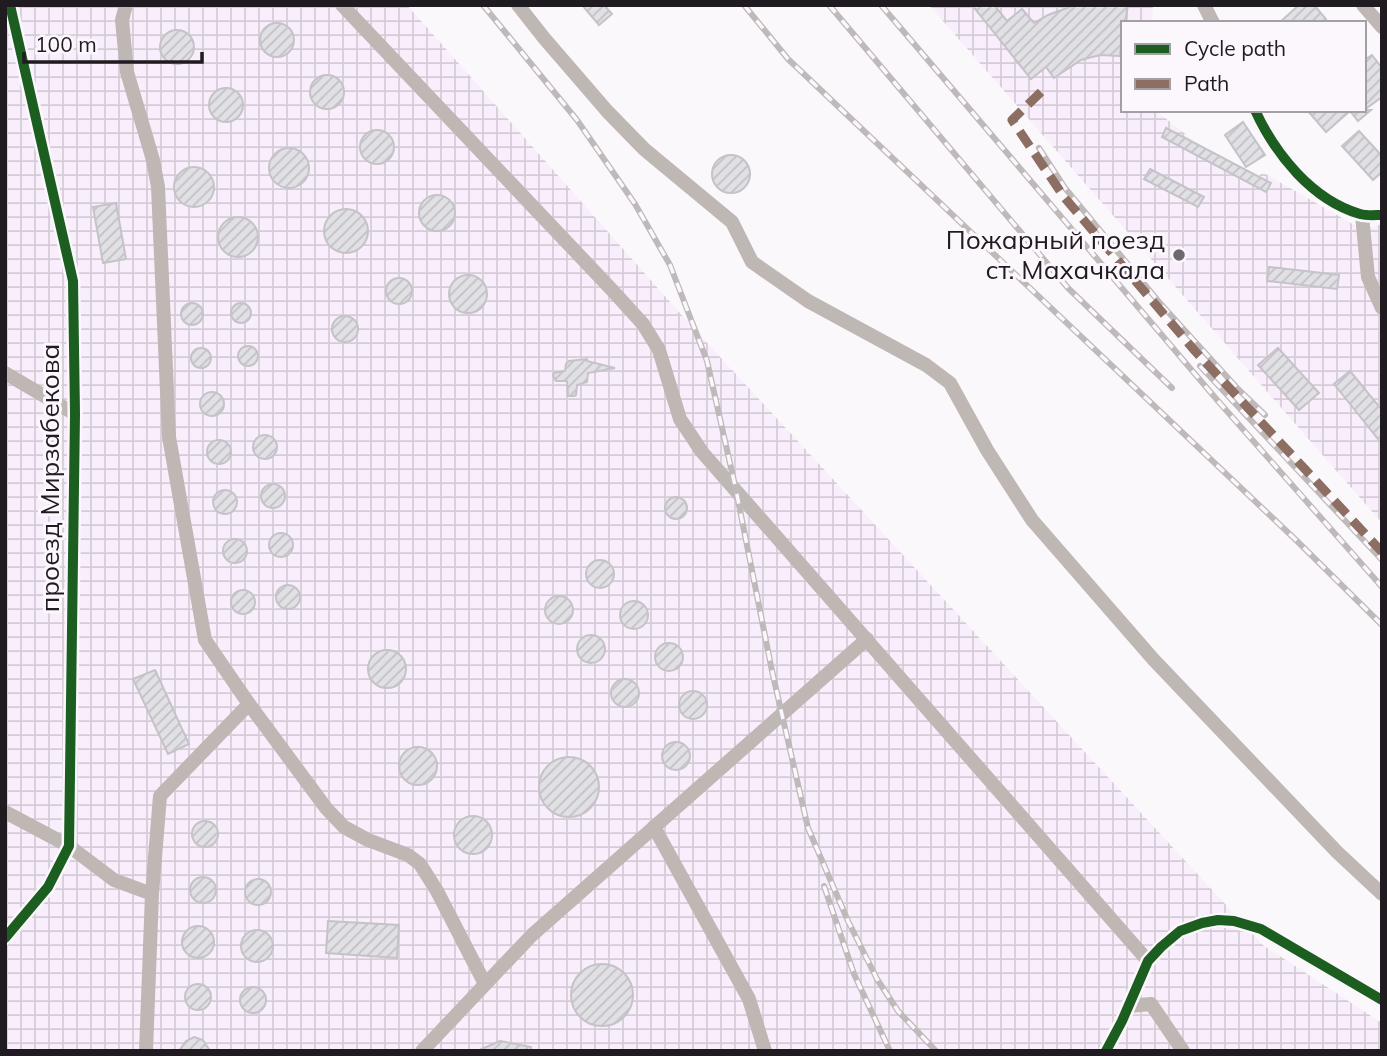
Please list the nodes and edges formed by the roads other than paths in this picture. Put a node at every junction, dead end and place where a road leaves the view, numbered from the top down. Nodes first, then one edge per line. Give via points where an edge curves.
1 (10, 5) edge
2 (126, 5) edge
3 (342, 5) edge
4 (518, 5) edge
5 (1204, 5) edge
6 (1363, 5) edge
7 (1212, 21) edge
8 (1382, 27) edge
9 (1256, 112) edge
10 (1362, 215) junction
11 (1382, 215) edge
12 (1382, 307) edge
13 (5, 373) edge
14 (75, 414) junction
15 (867, 639) junction
16 (249, 704) junction
17 (5, 812) edge
18 (654, 827) junction
19 (69, 846) junction
20 (152, 894) junction
21 (1382, 894) edge
22 (5, 938) edge
23 (1148, 961) junction
24 (485, 984) junction
25 (1382, 1000) edge
26 (1129, 1006) junction
27 (424, 1050) edge
28 (146, 1051) edge
29 (765, 1051) edge
30 (1106, 1051) edge
31 (1183, 1051) edge

1 - 14 street, проезд Мирзабекова via 73,281
2 - 16 street via 122,20 127,72 158,187 169,437 205,640
3 - 15 street via 643,324 659,350 680,419 702,452
4 - 21 street via 644,149 732,222 752,262 808,301 908,354 950,383 1032,520 1153,659
5 - 7 street
6 - 8 street
9 - 10 street via 1285,159 1306,182 1332,202
10 - 11 street
10 - 12 street via 1368,278
13 - 14 street
14 - 19 street, проезд Мирзабекова
15 - 18 street
15 - 23 street
16 - 20 street via 160,796
16 - 24 street via 344,827 420,864
17 - 19 street
18 - 24 street via 532,935
18 - 29 street via 749,999
19 - 20 street via 114,880
19 - 22 street, проезд Мирзабекова via 48,887
20 - 28 street
23 - 25 street via 1180,931 1217,920 1234,921 1261,929
23 - 26 street
24 - 27 street
26 - 30 street
26 - 31 street via 1151,1004

